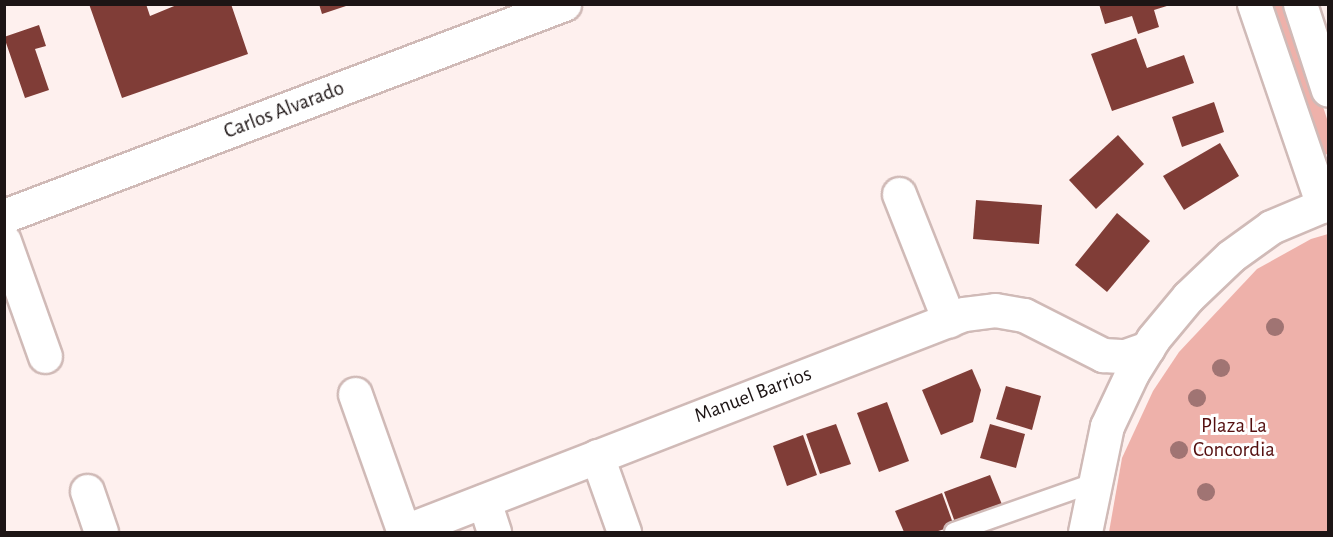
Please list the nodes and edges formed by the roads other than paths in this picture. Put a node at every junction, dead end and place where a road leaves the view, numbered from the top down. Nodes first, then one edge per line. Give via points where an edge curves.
1 (564, 4) edge
2 (1254, 4) edge
3 (1300, 4) edge
4 (1329, 90) edge
5 (899, 194) dead end
6 (1326, 204) edge
7 (4, 216) edge
8 (4, 241) edge
9 (949, 320) junction
10 (1148, 348) junction
11 (1104, 355) junction
12 (45, 356) dead end
13 (355, 394) dead end
14 (1118, 402) junction
15 (597, 456) junction
16 (1093, 483) junction
17 (87, 491) dead end
18 (484, 501) junction
19 (101, 532) edge
20 (403, 532) edge
21 (494, 532) edge
22 (624, 532) edge
23 (954, 532) edge
24 (1085, 532) edge

1 - 7 street, Carlos Alvarado
2 - 6 street
3 - 4 street
5 - 9 street
6 - 10 street via 1271,227 1231,256 1188,297
8 - 12 street
9 - 11 street, Manuel Barrios via 979,311 1024,315
9 - 15 street, Manuel Barrios
10 - 11 street via 1125,356
10 - 14 street
11 - 14 street
13 - 20 street
14 - 16 street
15 - 18 street, Manuel Barrios
15 - 22 street
16 - 23 lane
16 - 24 street
17 - 19 street
18 - 20 street, Manuel Barrios
18 - 21 street

